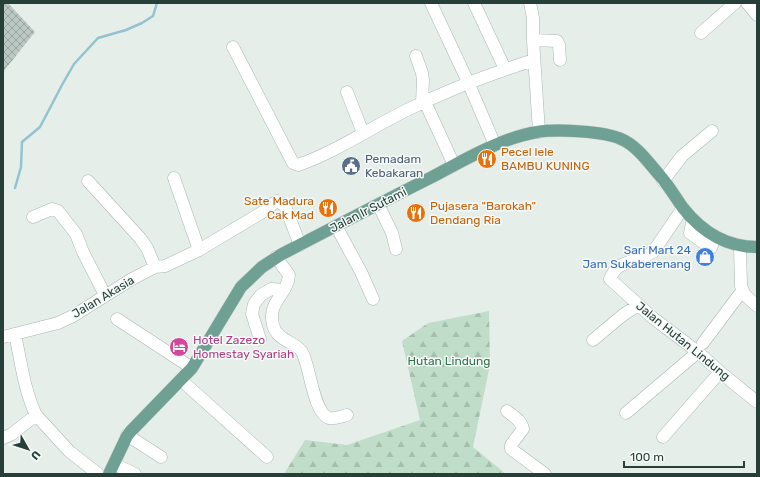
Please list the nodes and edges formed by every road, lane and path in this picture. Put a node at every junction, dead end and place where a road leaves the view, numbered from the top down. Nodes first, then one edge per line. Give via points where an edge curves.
1 (431, 3) edge
2 (474, 3) edge
3 (530, 3) edge
4 (735, 3) edge
5 (747, 3) edge
6 (757, 15) edge
7 (702, 33) dead end
8 (533, 40) junction
9 (233, 47) dead end
10 (416, 56) dead end
11 (534, 60) junction
12 (560, 60) dead end
13 (505, 69) junction
14 (468, 82) junction
15 (347, 92) dead end
16 (424, 102) junction
17 (712, 131) dead end
18 (539, 132) junction
19 (363, 133) junction
20 (495, 145) junction
21 (454, 165) junction
22 (174, 178) dead end
23 (663, 180) junction
24 (88, 181) dead end
25 (378, 204) junction
26 (683, 208) junction
27 (33, 217) dead end
28 (336, 226) junction
29 (300, 245) junction
30 (740, 247) junction
31 (757, 247) edge
32 (396, 249) dead end
33 (199, 250) junction
34 (276, 258) junction
35 (155, 267) junction
36 (284, 290) junction
37 (742, 291) junction
38 (105, 295) junction
39 (373, 299) dead end
40 (638, 304) junction
41 (757, 306) edge
42 (117, 319) dead end
43 (9, 336) edge
44 (260, 339) dead end
45 (593, 340) dead end
46 (701, 348) junction
47 (192, 368) junction
48 (720, 372) junction
49 (181, 380) junction
50 (757, 402) edge
51 (506, 411) dead end
52 (626, 413) dead end
53 (36, 415) junction
54 (347, 415) dead end
55 (127, 435) junction
56 (663, 436) dead end
57 (3, 438) edge
58 (161, 457) dead end
59 (268, 457) dead end
60 (112, 469) edge
61 (131, 473) edge
62 (98, 474) edge
63 (545, 474) edge

1 - 14 street
2 - 13 street
3 - 8 street
4 - 7 street
5 - 6 street
8 - 11 street
8 - 12 street via 557,40
9 - 19 street via 293,163 298,165 316,159
10 - 16 street via 422,73
11 - 13 street
11 - 18 street
13 - 14 street
14 - 16 street
14 - 20 street
15 - 19 street
16 - 19 street
16 - 21 street
17 - 23 street via 682,156
18 - 20 main road, Jalan Ir Sutami
18 - 23 main road, Jalan Ir Sutami via 581,132 621,139 638,151
20 - 21 main road, Jalan Ir Sutami
21 - 25 main road, Jalan Ir Sutami
22 - 33 street
23 - 26 main road, Jalan Ir Sutami
24 - 35 street via 140,238
25 - 28 main road, Jalan Ir Sutami
25 - 32 street via 393,236
26 - 30 main road, Jalan Ir Sutami via 702,229
26 - 40 street, Jalan Hutan Lindung via 653,252 615,269 610,279
27 - 38 street via 52,209 58,212 78,237
28 - 29 main road, Jalan Ir Sutami
28 - 39 street
29 - 33 street, Jalan Akasia via 285,206 278,201
29 - 34 main road, Jalan Ir Sutami
30 - 31 main road, Jalan Ir Sutami
30 - 37 street
33 - 35 street, Jalan Akasia via 165,266
34 - 36 street via 289,275 289,282
34 - 47 main road, Jalan Ir Sutami via 262,267 241,287
35 - 38 street, Jalan Akasia
36 - 44 street via 271,289 261,295 254,304 252,314
36 - 54 street via 275,302 273,325 283,339 302,351 319,406 325,415 331,418
37 - 41 street
37 - 46 street
38 - 43 street, Jalan Akasia via 58,323
40 - 45 street
40 - 46 street, Jalan Hutan Lindung
42 - 47 street
43 - 53 street
46 - 48 street, Jalan Hutan Lindung
46 - 52 street
47 - 49 main road, Jalan Ir Sutami
48 - 50 street, Jalan Hutan Lindung
48 - 56 street
49 - 55 main road, Jalan Ir Sutami
49 - 59 street
51 - 63 street via 523,427 511,444 511,449
53 - 57 street
53 - 62 street via 68,451
55 - 58 street
55 - 60 main road, Jalan Ir Sutami
60 - 61 street

